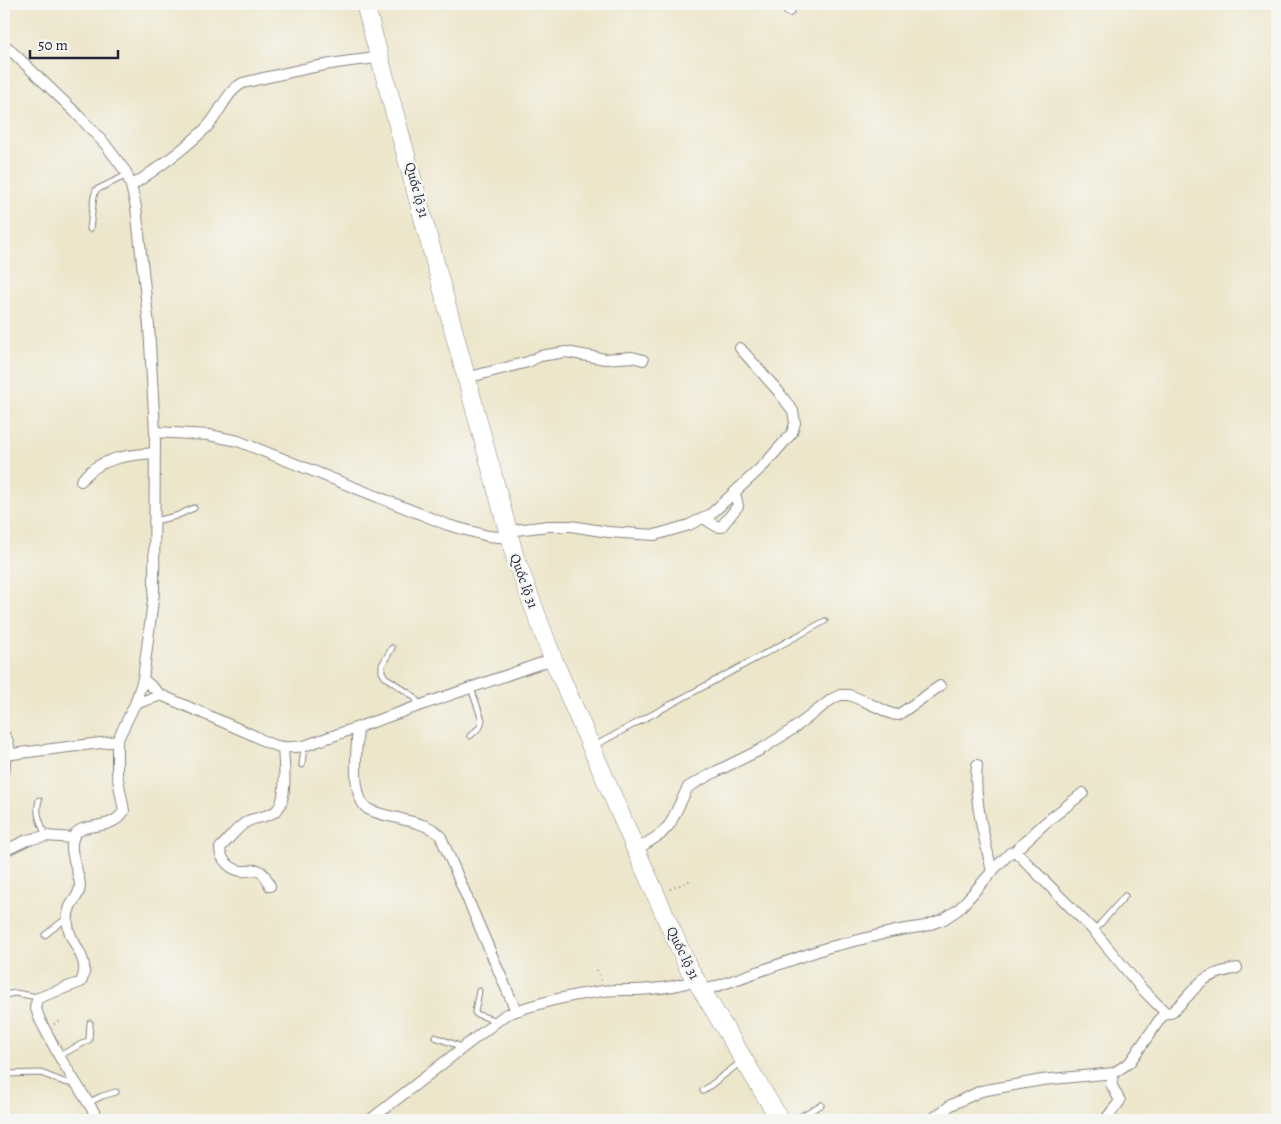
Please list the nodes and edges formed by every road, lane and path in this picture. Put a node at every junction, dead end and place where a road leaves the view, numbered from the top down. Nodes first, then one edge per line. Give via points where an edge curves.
1 (366, 4) edge
2 (4, 44) edge
3 (381, 58) junction
4 (127, 176) junction
5 (131, 186) junction
6 (90, 229) dead end
7 (740, 348) dead end
8 (643, 360) dead end
9 (466, 378) junction
10 (155, 432) junction
11 (154, 453) junction
12 (81, 481) dead end
13 (735, 492) junction
14 (194, 508) dead end
15 (703, 518) junction
16 (155, 521) junction
17 (509, 534) junction
18 (825, 620) dead end
19 (392, 648) dead end
20 (553, 659) junction
21 (143, 679) junction
22 (940, 686) dead end
23 (470, 688) junction
24 (161, 695) junction
25 (135, 704) junction
26 (420, 705) junction
27 (358, 726) junction
28 (4, 730) edge
29 (470, 736) dead end
30 (117, 741) junction
31 (304, 746) junction
32 (591, 747) junction
33 (283, 748) junction
34 (8, 755) edge
35 (302, 765) dead end
36 (977, 765) dead end
37 (4, 774) edge
38 (1084, 793) dead end
39 (39, 800) dead end
40 (46, 836) junction
41 (73, 838) junction
42 (636, 850) junction
43 (4, 851) edge
44 (1014, 851) junction
45 (992, 872) junction
46 (691, 880) dead end
47 (270, 886) dead end
48 (656, 895) junction
49 (1125, 896) dead end
50 (68, 916) junction
51 (1094, 931) junction
52 (45, 934) dead end
53 (1237, 968) dead end
54 (699, 986) junction
55 (479, 991) dead end
56 (4, 995) edge
57 (38, 998) junction
58 (516, 1011) junction
59 (1166, 1012) junction
60 (497, 1021) junction
61 (90, 1023) dead end
62 (435, 1037) dead end
63 (462, 1047) junction
64 (59, 1056) junction
65 (744, 1060) junction
66 (4, 1074) edge
67 (1114, 1074) junction
68 (76, 1084) junction
69 (703, 1091) dead end
70 (116, 1092) dead end
71 (87, 1103) junction
72 (821, 1105) dead end
73 (99, 1120) edge
74 (370, 1120) edge
75 (780, 1120) edge
76 (794, 1120) edge
77 (931, 1120) edge
78 (1105, 1120) edge

1 - 3 highway, Quốc lộ 31
2 - 4 street via 106,144
3 - 5 street via 312,66 236,86 206,129
3 - 9 highway, Quốc lộ 31
4 - 5 street
4 - 6 lane via 96,190
5 - 10 street via 149,326
7 - 13 street via 778,390 793,411 795,423 782,446
8 - 9 street via 625,357 605,359 566,352 540,356 520,365
9 - 17 highway, Quốc lộ 31
10 - 11 street
10 - 17 street via 209,435 238,441 448,525 488,536
11 - 12 street via 104,463 87,472
11 - 16 street
13 - 15 street
13 - 15 street via 738,506 721,527
14 - 16 lane
15 - 17 street via 655,535 571,526 548,526
16 - 21 street via 154,592
17 - 20 highway, Quốc lộ 31
18 - 32 lane
19 - 26 lane via 382,665 382,672
20 - 23 street
20 - 32 highway, Quốc lộ 31
21 - 24 street
21 - 25 street
22 - 42 street via 898,715 849,695 832,699 760,750 688,787 666,829
23 - 26 street
23 - 29 lane via 482,720 480,727
24 - 25 street
24 - 33 street
25 - 30 street
26 - 27 street
27 - 31 street
27 - 58 street via 356,787 361,802 374,812 419,824 440,835
28 - 34 lane via 10,740
30 - 34 street
30 - 41 street via 124,811 112,823 83,829
31 - 33 street
31 - 35 lane
32 - 42 highway, Quốc lộ 31
33 - 47 street via 281,805 277,811 237,829 220,848 222,859 234,870 257,870 264,874
34 - 37 lane
36 - 45 street via 978,806
38 - 44 street
39 - 40 lane via 36,809
40 - 41 street
40 - 43 street via 27,840
41 - 50 street via 80,886
42 - 48 highway, Quốc lộ 31
44 - 45 street
44 - 51 street
45 - 54 street via 959,909 944,919 826,948
46 - 48 path
48 - 54 highway, Quốc lộ 31
49 - 51 lane
50 - 52 lane
50 - 57 street via 68,926 81,953 85,976 81,982
51 - 59 street via 1142,990
53 - 59 street via 1202,981 1177,1008
54 - 58 street via 605,990
54 - 65 highway, Quốc lộ 31
55 - 60 lane via 474,1012
56 - 57 lane via 15,992
57 - 64 street via 35,1006
58 - 60 street
59 - 67 street via 1130,1062
60 - 63 street
61 - 64 lane via 89,1040
62 - 63 lane
63 - 74 street
64 - 68 street
65 - 69 lane
65 - 75 highway, Quốc lộ 31
66 - 68 lane via 42,1073
67 - 77 street via 1042,1080 982,1091 951,1105
67 - 78 street via 1111,1084 1120,1101
68 - 71 street
70 - 71 lane
71 - 73 street
72 - 76 lane

